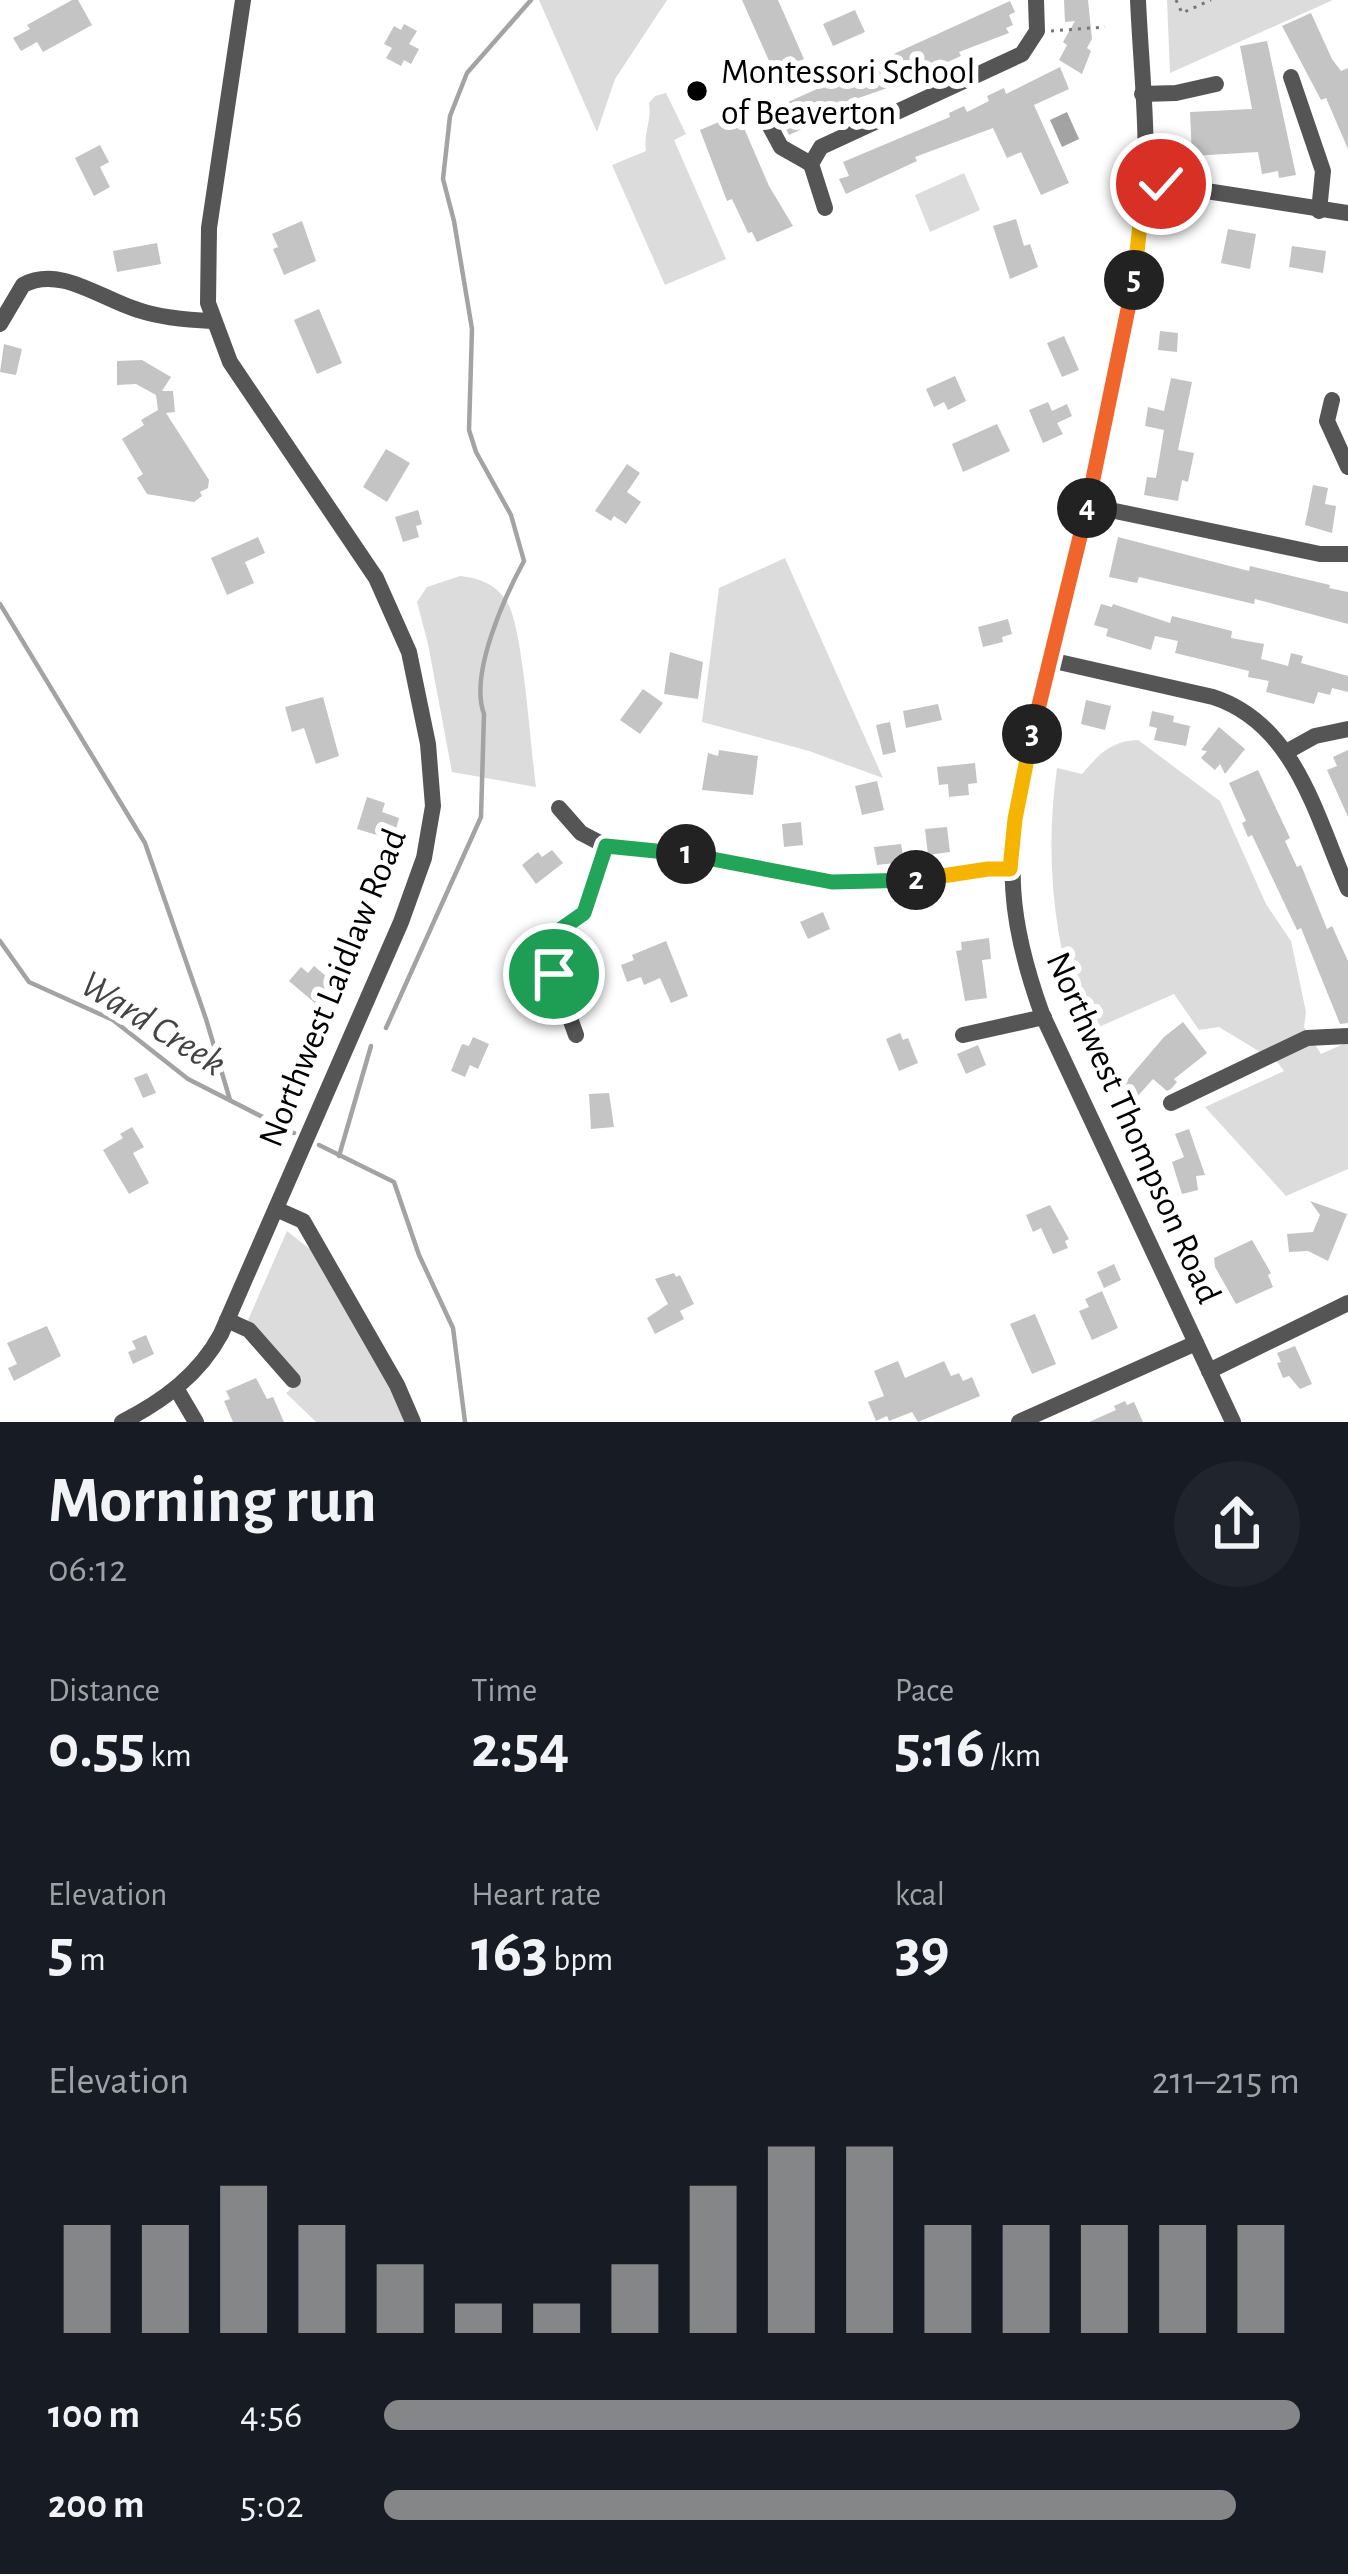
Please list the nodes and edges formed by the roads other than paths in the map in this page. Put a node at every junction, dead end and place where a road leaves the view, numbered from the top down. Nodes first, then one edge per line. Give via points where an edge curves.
1 (243, 0) edge
2 (1036, 0) edge
3 (1138, 0) edge
4 (1291, 77) dead end
5 (1216, 84) dead end
6 (1142, 94) junction
7 (759, 106) dead end
8 (811, 164) junction
9 (1144, 187) junction
10 (825, 208) dead end
11 (1319, 211) junction
12 (1348, 213) edge
13 (212, 321) junction
14 (0, 324) edge
15 (1331, 400) dead end
16 (1348, 466) edge
17 (1115, 511) dead end
18 (1348, 554) edge
19 (1050, 660) junction
20 (1348, 730) edge
21 (1288, 751) junction
22 (560, 808) dead end
23 (606, 846) junction
24 (1010, 869) junction
25 (1348, 889) edge
26 (1044, 1018) junction
27 (575, 1035) dead end
28 (963, 1035) dead end
29 (1348, 1036) edge
30 (1172, 1103) dead end
31 (276, 1208) junction
32 (1348, 1303) edge
33 (227, 1320) junction
34 (1196, 1343) junction
35 (1209, 1371) junction
36 (293, 1380) dead end
37 (176, 1388) junction
38 (122, 1422) edge
39 (196, 1422) edge
40 (413, 1422) edge
41 (1019, 1422) edge
42 (1233, 1422) edge

1 - 13 street, Northwest Laidlaw Road via 209,227
2 - 8 street via 1032,44 1006,63 842,135
3 - 6 street, Northwest Thompson Road
4 - 11 street via 1323,171
5 - 6 street
6 - 9 street, Northwest Thompson Road
7 - 8 street via 781,147
8 - 10 street
9 - 11 street
9 - 19 street, Northwest Thompson Road via 1125,332
11 - 12 street
13 - 14 street via 140,311 50,277 23,286
13 - 31 street, Northwest Laidlaw Road via 242,382 394,614 415,676 433,789 420,874
15 - 16 street via 1328,421
17 - 18 street
19 - 21 street via 1238,705
19 - 24 street, Northwest Thompson Road
20 - 21 street
21 - 25 street
22 - 23 street
23 - 24 street via 848,884
23 - 27 street via 584,913 547,939
24 - 26 street, Northwest Thompson Road via 1023,961
26 - 28 street
26 - 34 street, Northwest Thompson Road
29 - 30 street via 1307,1038
31 - 33 street, Northwest Laidlaw Road
31 - 40 street via 303,1221
32 - 35 street
33 - 36 street via 249,1330 273,1369
33 - 37 street, Northwest Laidlaw Road via 214,1348
34 - 35 street, Northwest Thompson Road
34 - 41 street
35 - 42 street, Northwest Thompson Road
37 - 38 street, Northwest Laidlaw Road
37 - 39 street

